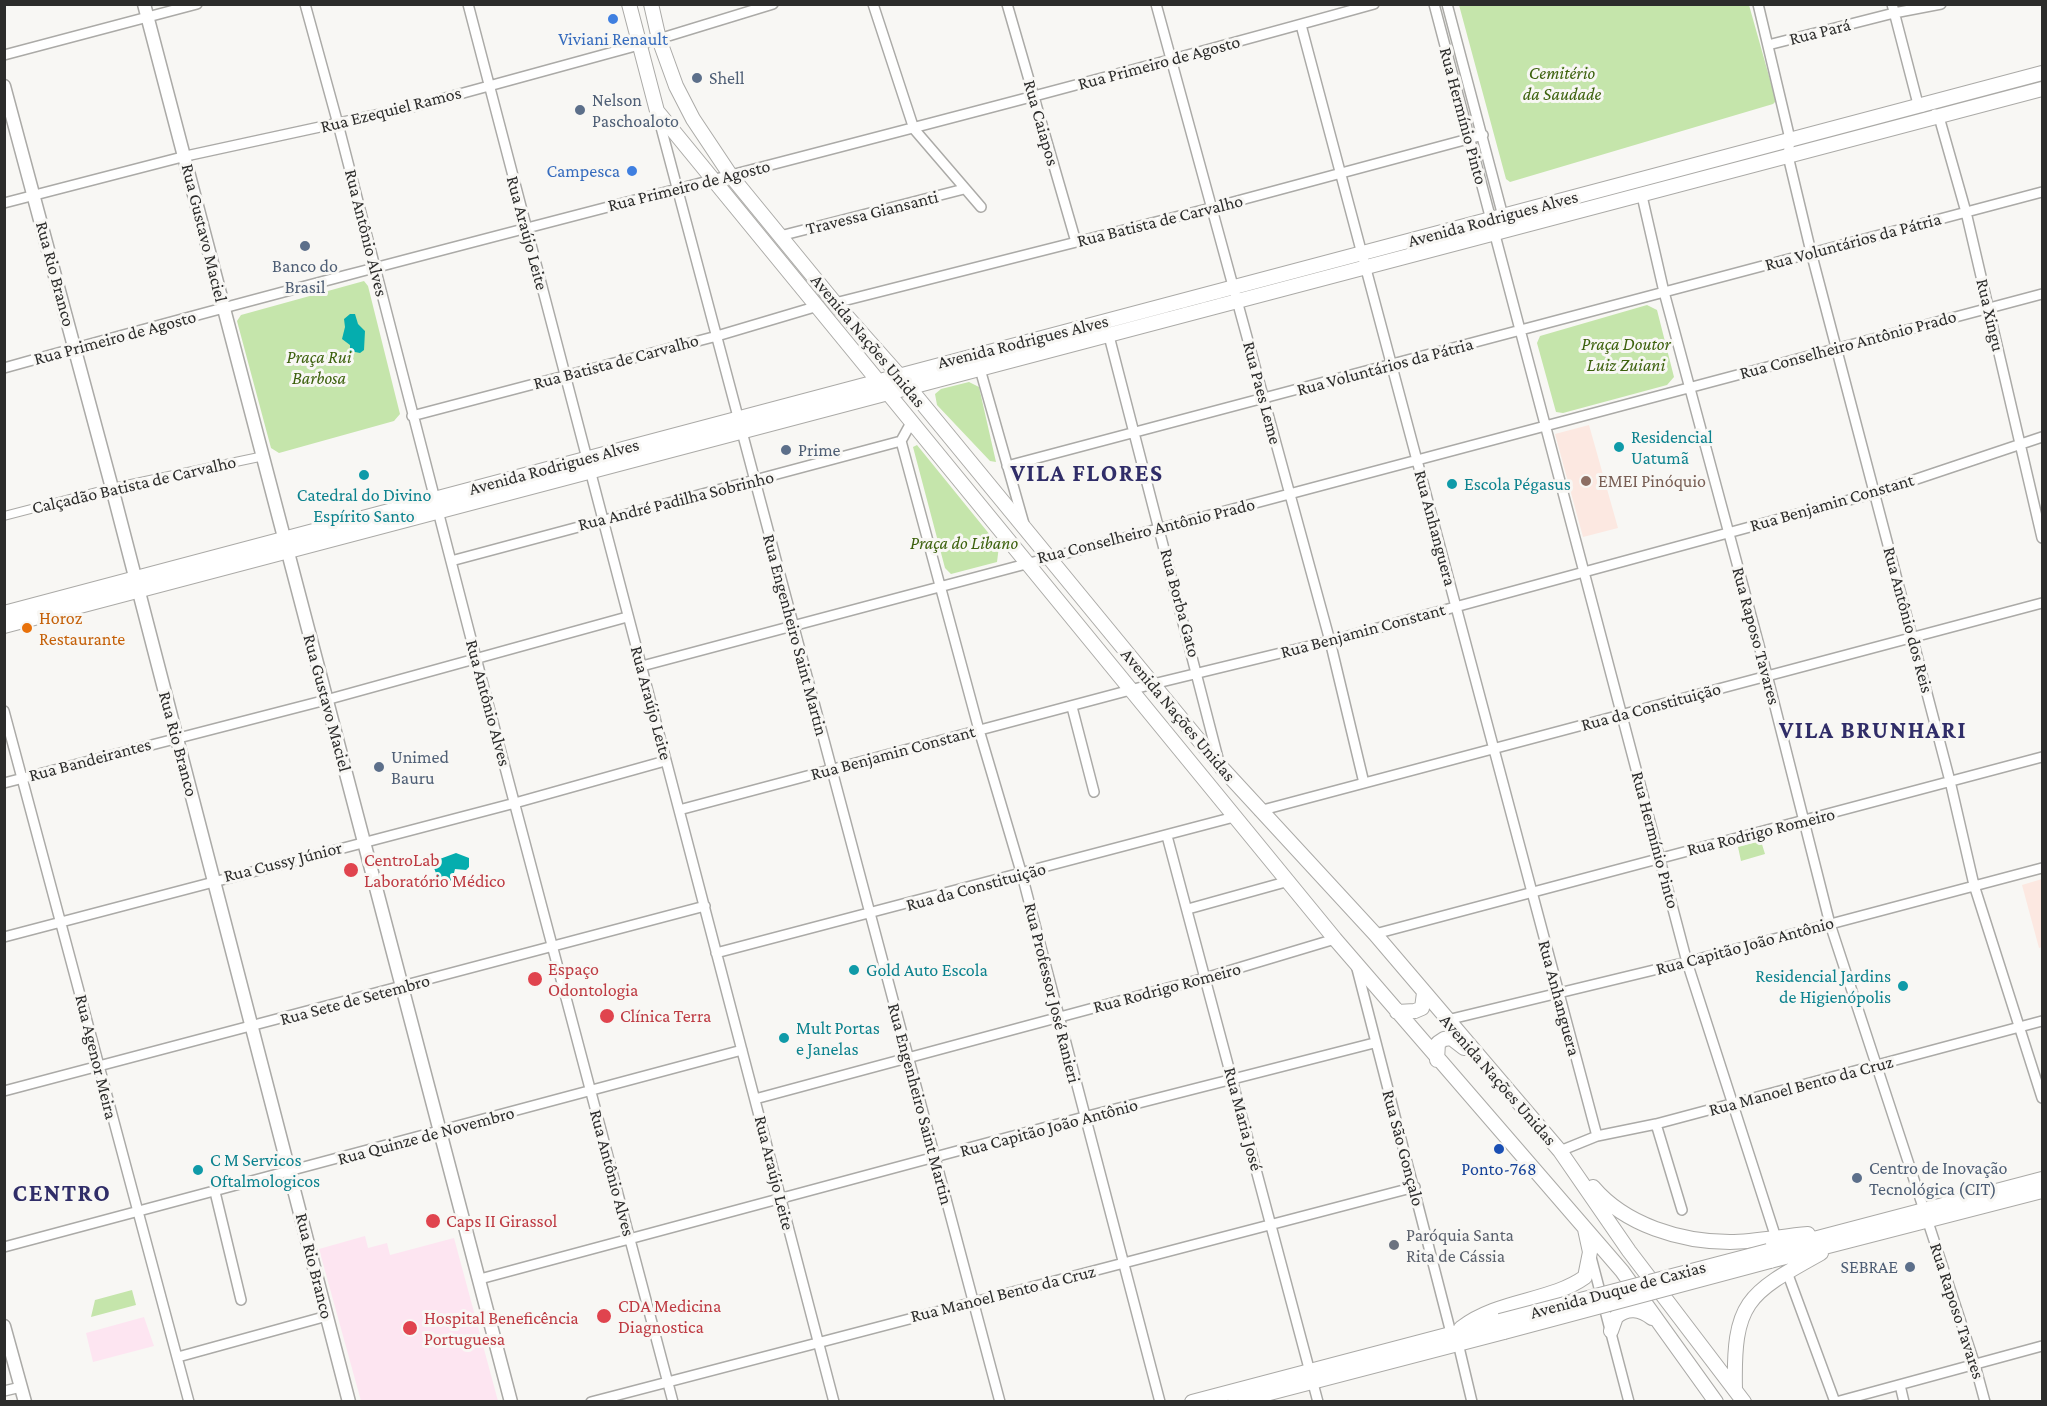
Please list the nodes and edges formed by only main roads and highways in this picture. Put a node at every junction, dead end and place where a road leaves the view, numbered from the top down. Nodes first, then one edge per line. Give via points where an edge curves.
1 (629, 4) edge
2 (651, 4) edge
3 (2043, 73) edge
4 (2043, 89) edge
5 (1499, 225) junction
6 (1236, 295) junction
7 (978, 362) junction
8 (898, 374) junction
9 (876, 380) junction
10 (909, 389) junction
11 (890, 394) junction
12 (740, 425) junction
13 (287, 546) junction
14 (4, 613) edge
15 (4, 626) edge
16 (1424, 993) junction
17 (1397, 1012) junction
18 (1474, 1053) junction
19 (1437, 1060) junction
20 (1578, 1177) junction
21 (2043, 1179) edge
22 (2043, 1191) edge
23 (1926, 1216) junction
24 (1585, 1227) junction
25 (1838, 1237) junction
26 (1773, 1250) junction
27 (1656, 1321) junction
28 (1611, 1331) road end
29 (1455, 1336) junction
30 (1311, 1376) junction
31 (1735, 1390) junction
32 (1192, 1401) edge
33 (1235, 1401) edge
34 (1716, 1401) edge
35 (1744, 1401) edge

1 - 9 main road, Avenida Nações Unidas via 657,111
2 - 8 main road, Avenida Nações Unidas via 676,86 731,176
3 - 5 main road, Avenida Rodrigues Alves via 1790,139
4 - 5 main road, Avenida Rodrigues Alves via 1642,196
5 - 6 main road, Avenida Rodrigues Alves via 1361,254
5 - 6 main road, Avenida Rodrigues Alves via 1365,269
6 - 7 main road, Avenida Rodrigues Alves
6 - 7 main road, Avenida Rodrigues Alves via 1109,336
7 - 8 main road, Avenida Rodrigues Alves
7 - 10 main road, Avenida Rodrigues Alves
8 - 9 main road, Avenida Rodrigues Alves
8 - 10 main road, Avenida Nações Unidas
9 - 11 main road, Avenida Nações Unidas
9 - 12 main road, Avenida Rodrigues Alves
10 - 11 main road, Avenida Rodrigues Alves
10 - 16 main road, Avenida Nações Unidas via 1221,767
11 - 12 main road, Avenida Rodrigues Alves
11 - 17 main road, Avenida Nações Unidas
12 - 13 main road, Avenida Rodrigues Alves
13 - 14 main road, Avenida Rodrigues Alves
13 - 15 main road, Avenida Rodrigues Alves via 138,593
16 - 17 main road via 1422,1008
16 - 18 main road, Avenida Nações Unidas
17 - 19 main road, Avenida Nações Unidas
18 - 19 main road via 1451,1038 1444,1039 1438,1043
18 - 20 main road, Avenida Nações Unidas
19 - 24 main road, Avenida Nações Unidas
20 - 26 main road via 1624,1213 1674,1235
20 - 31 main road, Avenida Nações Unidas
21 - 23 main road, Avenida Duque de Caxias
22 - 23 main road, Avenida Duque de Caxias
23 - 25 main road, Avenida Duque de Caxias
24 - 27 main road, Avenida Nações Unidas via 1622,1271
24 - 29 main road via 1590,1252 1585,1277 1572,1286 1476,1317
25 - 26 main road, Avenida Duque de Caxias
25 - 26 main road
25 - 31 main road via 1773,1279 1753,1298 1736,1335
26 - 29 main road, Avenida Duque de Caxias, bridge
27 - 28 main road via 1642,1311 1630,1310 1616,1317
27 - 34 main road, Avenida Nações Unidas
29 - 30 main road, Avenida Duque de Caxias
30 - 32 main road, Avenida Duque de Caxias
30 - 33 main road, Avenida Duque de Caxias
31 - 35 main road, Avenida Nações Unidas

